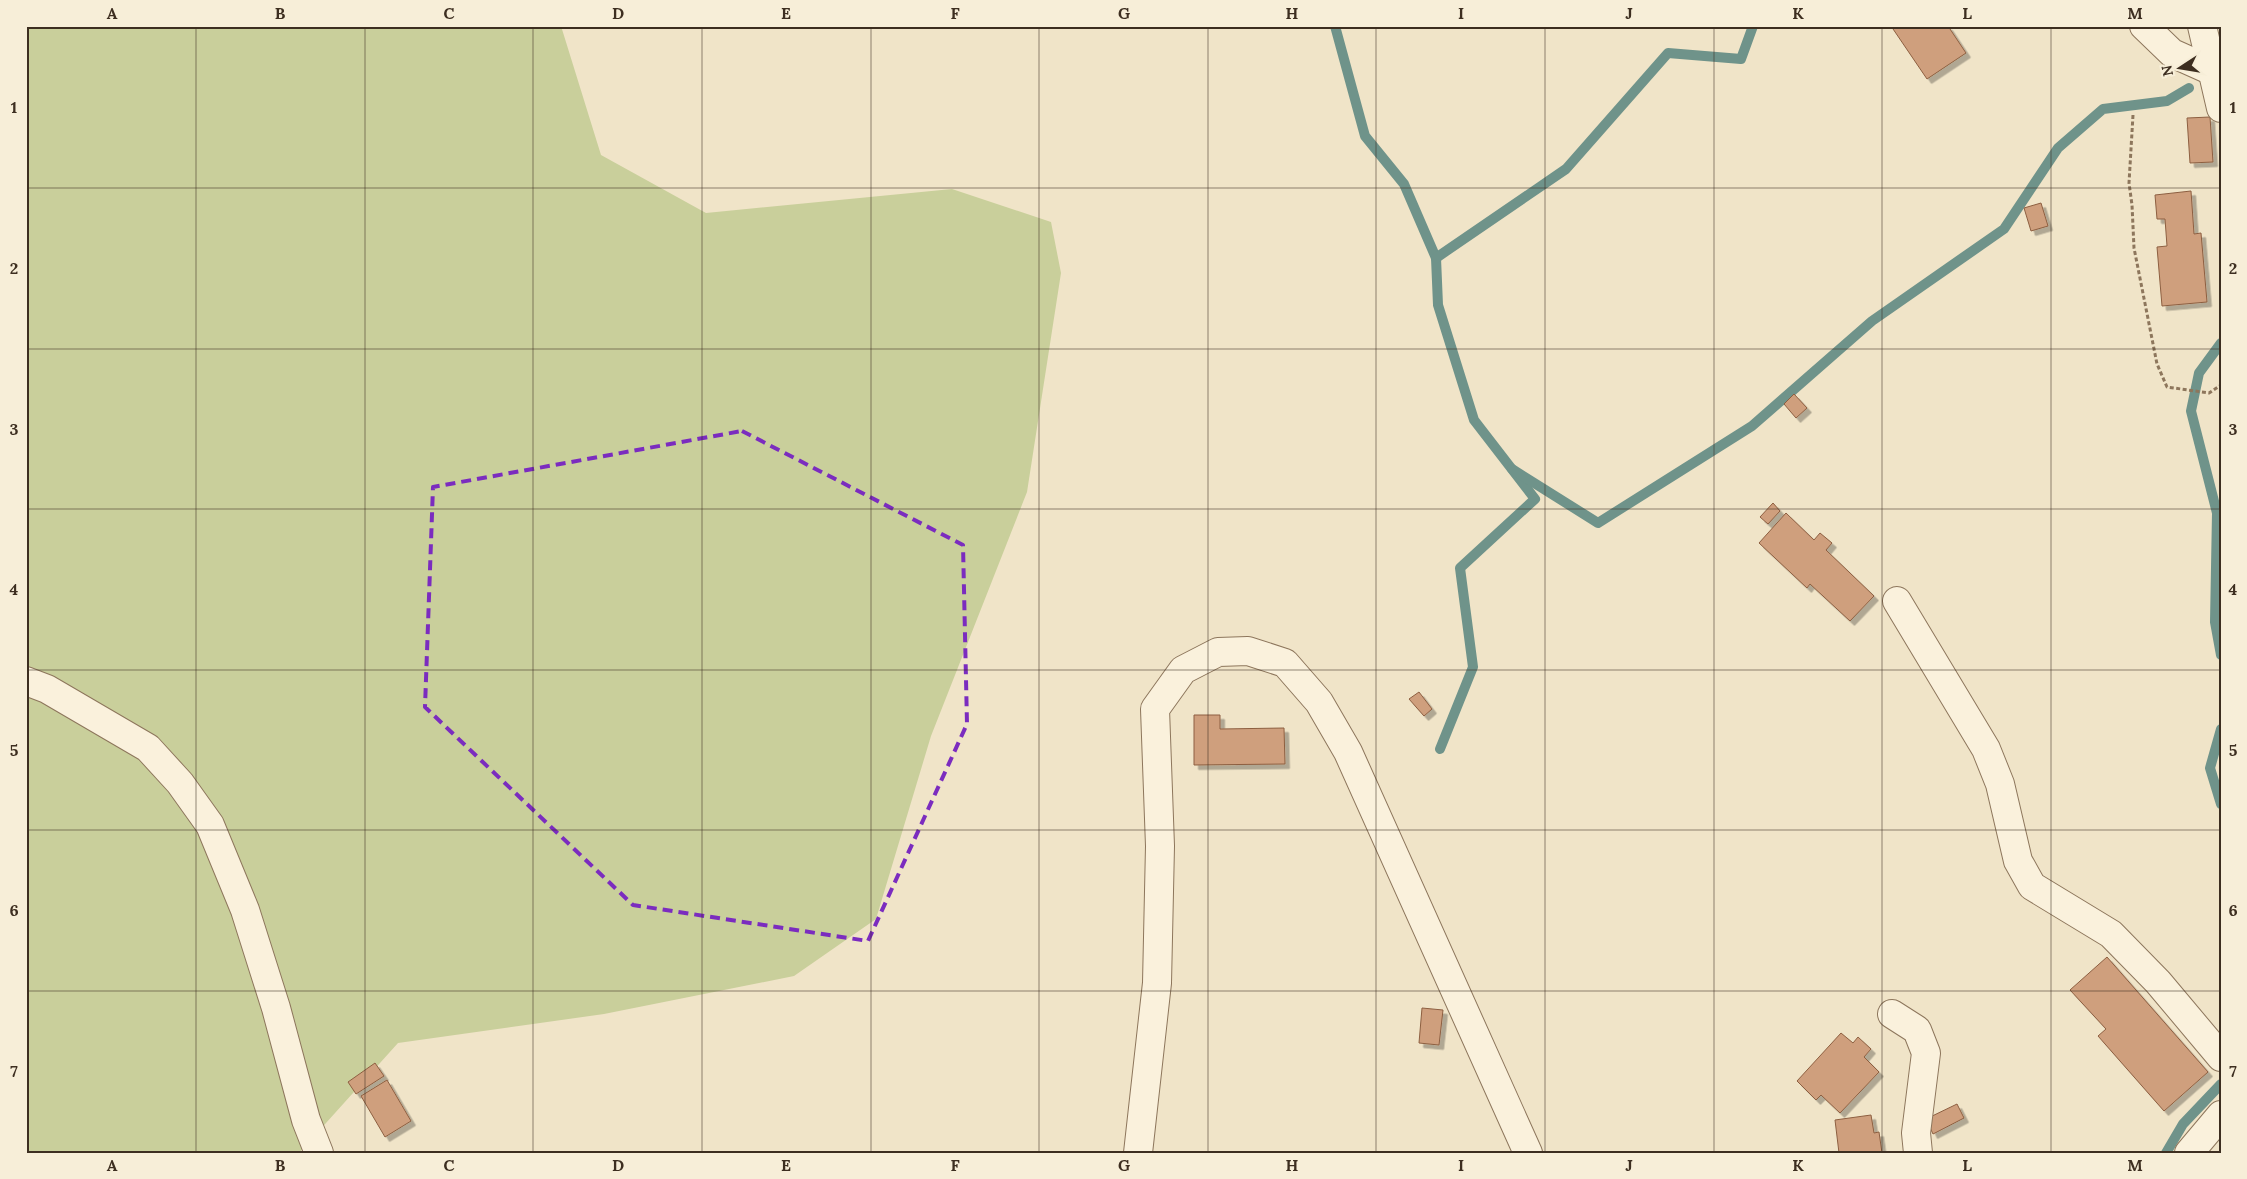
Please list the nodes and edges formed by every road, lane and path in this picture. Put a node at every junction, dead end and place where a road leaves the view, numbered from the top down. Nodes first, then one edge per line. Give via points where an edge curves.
1 (2144, 26) edge
2 (2202, 26) edge
3 (2210, 70) junction
4 (2221, 108) edge
5 (2133, 115) dead end
6 (2221, 385) edge
7 (1897, 601) dead end
8 (26, 681) edge
9 (1892, 1014) dead end
10 (2220, 1056) edge
11 (2221, 1115) edge
12 (319, 1153) edge
13 (1138, 1153) edge
14 (1528, 1153) edge
15 (1918, 1153) edge
16 (2188, 1153) edge

1 - 3 street via 2172,53
2 - 3 street
3 - 4 street
5 - 6 path via 2129,183 2134,248 2157,364 2168,387 2209,392
7 - 10 street via 1986,749 2000,784 2018,861 2032,886 2111,934 2158,982
8 - 12 street via 47,689 148,748 180,782 210,825 245,910 306,1120
9 - 15 street via 1917,1030 1926,1053 1916,1133
11 - 16 street
13 - 14 street via 1157,982 1160,846 1154,709 1183,670 1218,652 1248,651 1285,663 1319,702 1348,752

